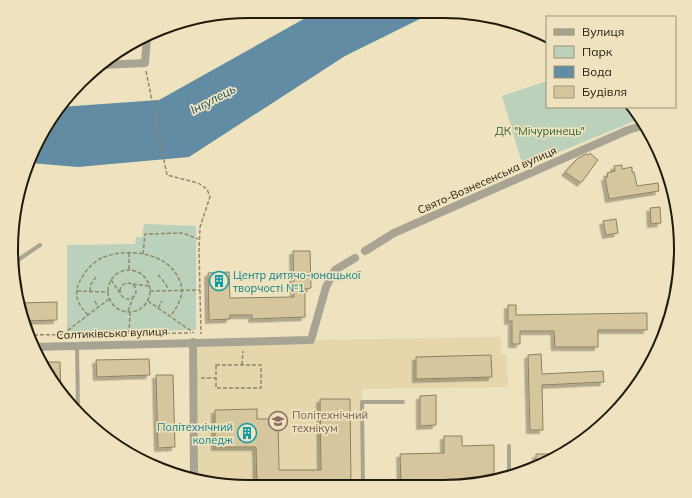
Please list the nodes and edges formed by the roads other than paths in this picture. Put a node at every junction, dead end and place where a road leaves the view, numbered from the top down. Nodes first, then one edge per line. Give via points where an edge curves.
1 (147, 42) edge
2 (110, 65) edge
3 (639, 127) edge
4 (40, 245) dead end
5 (365, 251) dead end
6 (354, 258) dead end
7 (18, 260) edge
8 (197, 342) junction
9 (40, 346) edge
10 (76, 346) junction
11 (403, 402) dead end
12 (78, 404) edge
13 (509, 446) dead end
14 (509, 470) edge
15 (194, 473) edge
16 (363, 480) edge

1 - 2 street via 145,63
3 - 5 street, Свято-Вознесенська вулиця via 394,233
4 - 7 lane
6 - 8 street via 335,270 326,287 311,340
8 - 10 street, Салтиківська вулиця
8 - 15 street via 193,378
9 - 10 street, Салтиківська вулиця
10 - 12 lane
11 - 16 lane via 362,402
13 - 14 lane

